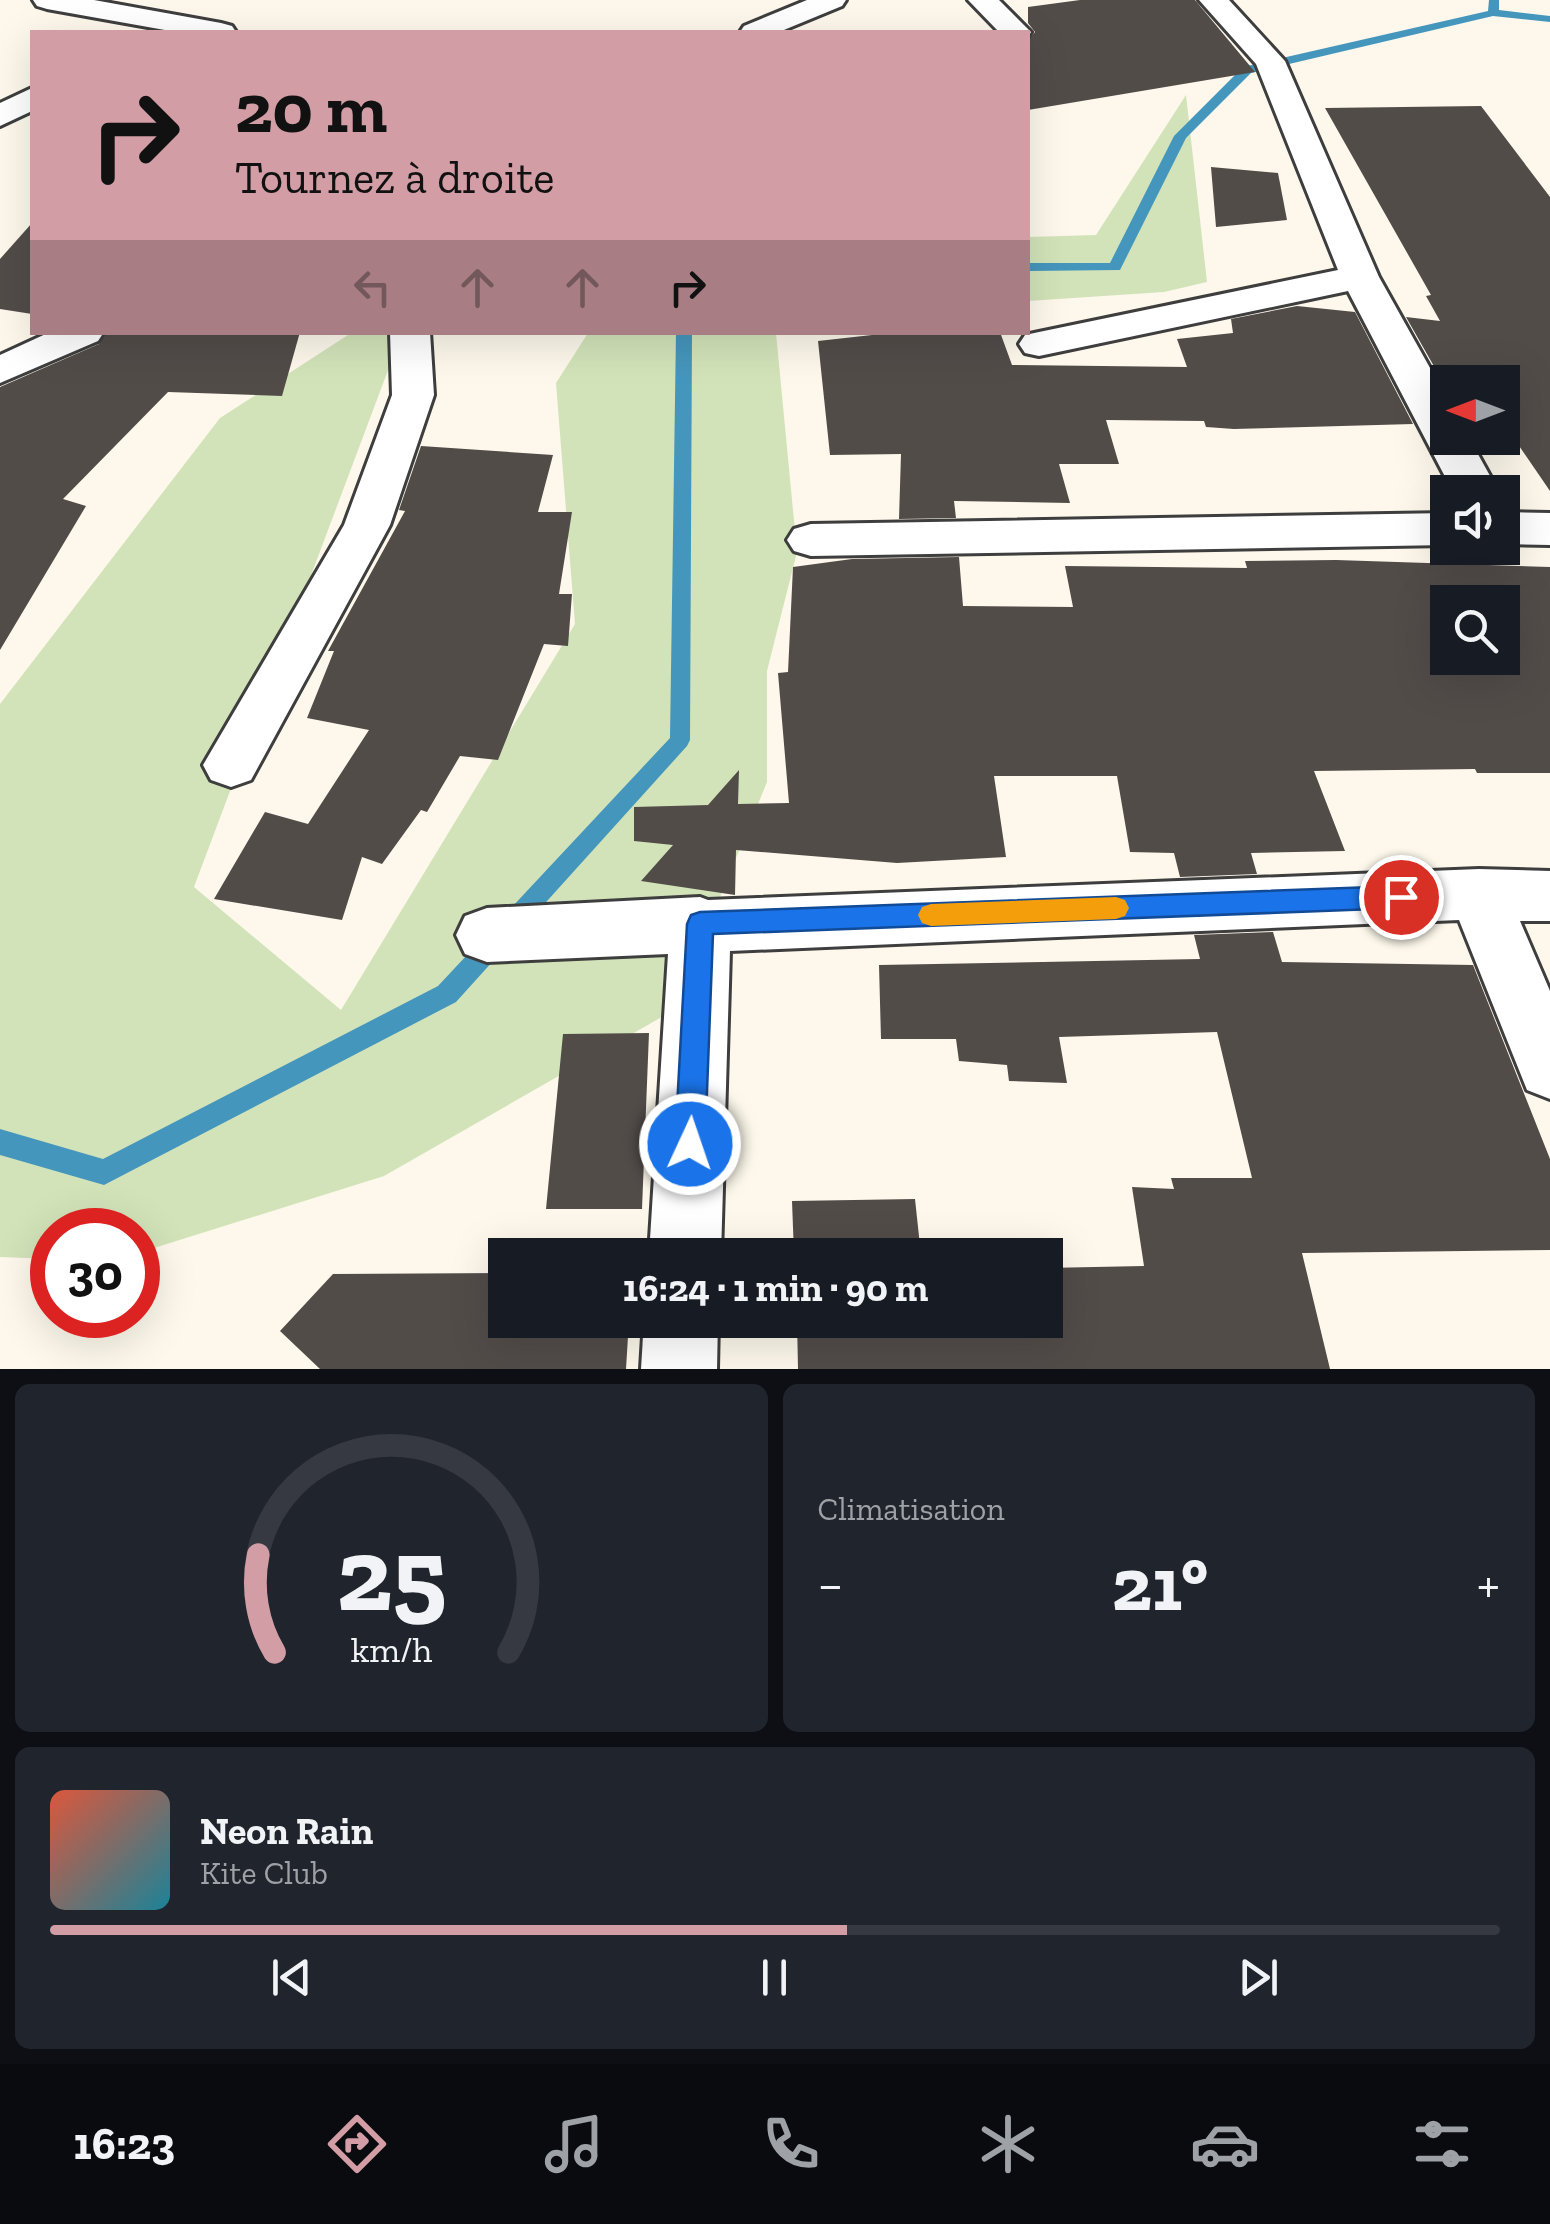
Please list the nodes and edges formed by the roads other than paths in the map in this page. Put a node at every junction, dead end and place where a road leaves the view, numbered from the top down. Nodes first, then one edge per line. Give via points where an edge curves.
1 (48, 0) edge
2 (207, 0) edge
3 (982, 0) edge
4 (1213, 0) edge
5 (832, 9) edge
6 (159, 27) edge
7 (196, 30) edge
8 (762, 30) edge
9 (1013, 30) edge
10 (30, 99) edge
11 (0, 116) edge
12 (1360, 277) junction
13 (78, 335) edge
14 (410, 335) edge
15 (1039, 344) dead end
16 (0, 371) edge
17 (1467, 475) edge
18 (1430, 529) edge
19 (1520, 529) edge
20 (1550, 530) edge
21 (811, 540) dead end
22 (231, 766) dead end
23 (1479, 894) junction
24 (1550, 896) edge
25 (700, 924) junction
26 (487, 935) dead end
27 (1550, 1068) edge
28 (685, 1238) edge
29 (681, 1338) edge
30 (679, 1369) edge

1 - 6 street
2 - 6 street
3 - 9 street
4 - 12 street via 1270,61
5 - 8 street
6 - 7 street
10 - 11 street
12 - 15 street
12 - 17 street
13 - 16 street
14 - 22 street via 414,395 368,525
18 - 21 street
19 - 20 street
23 - 24 street
23 - 25 street
23 - 27 street
25 - 26 street
25 - 28 street
29 - 30 street

